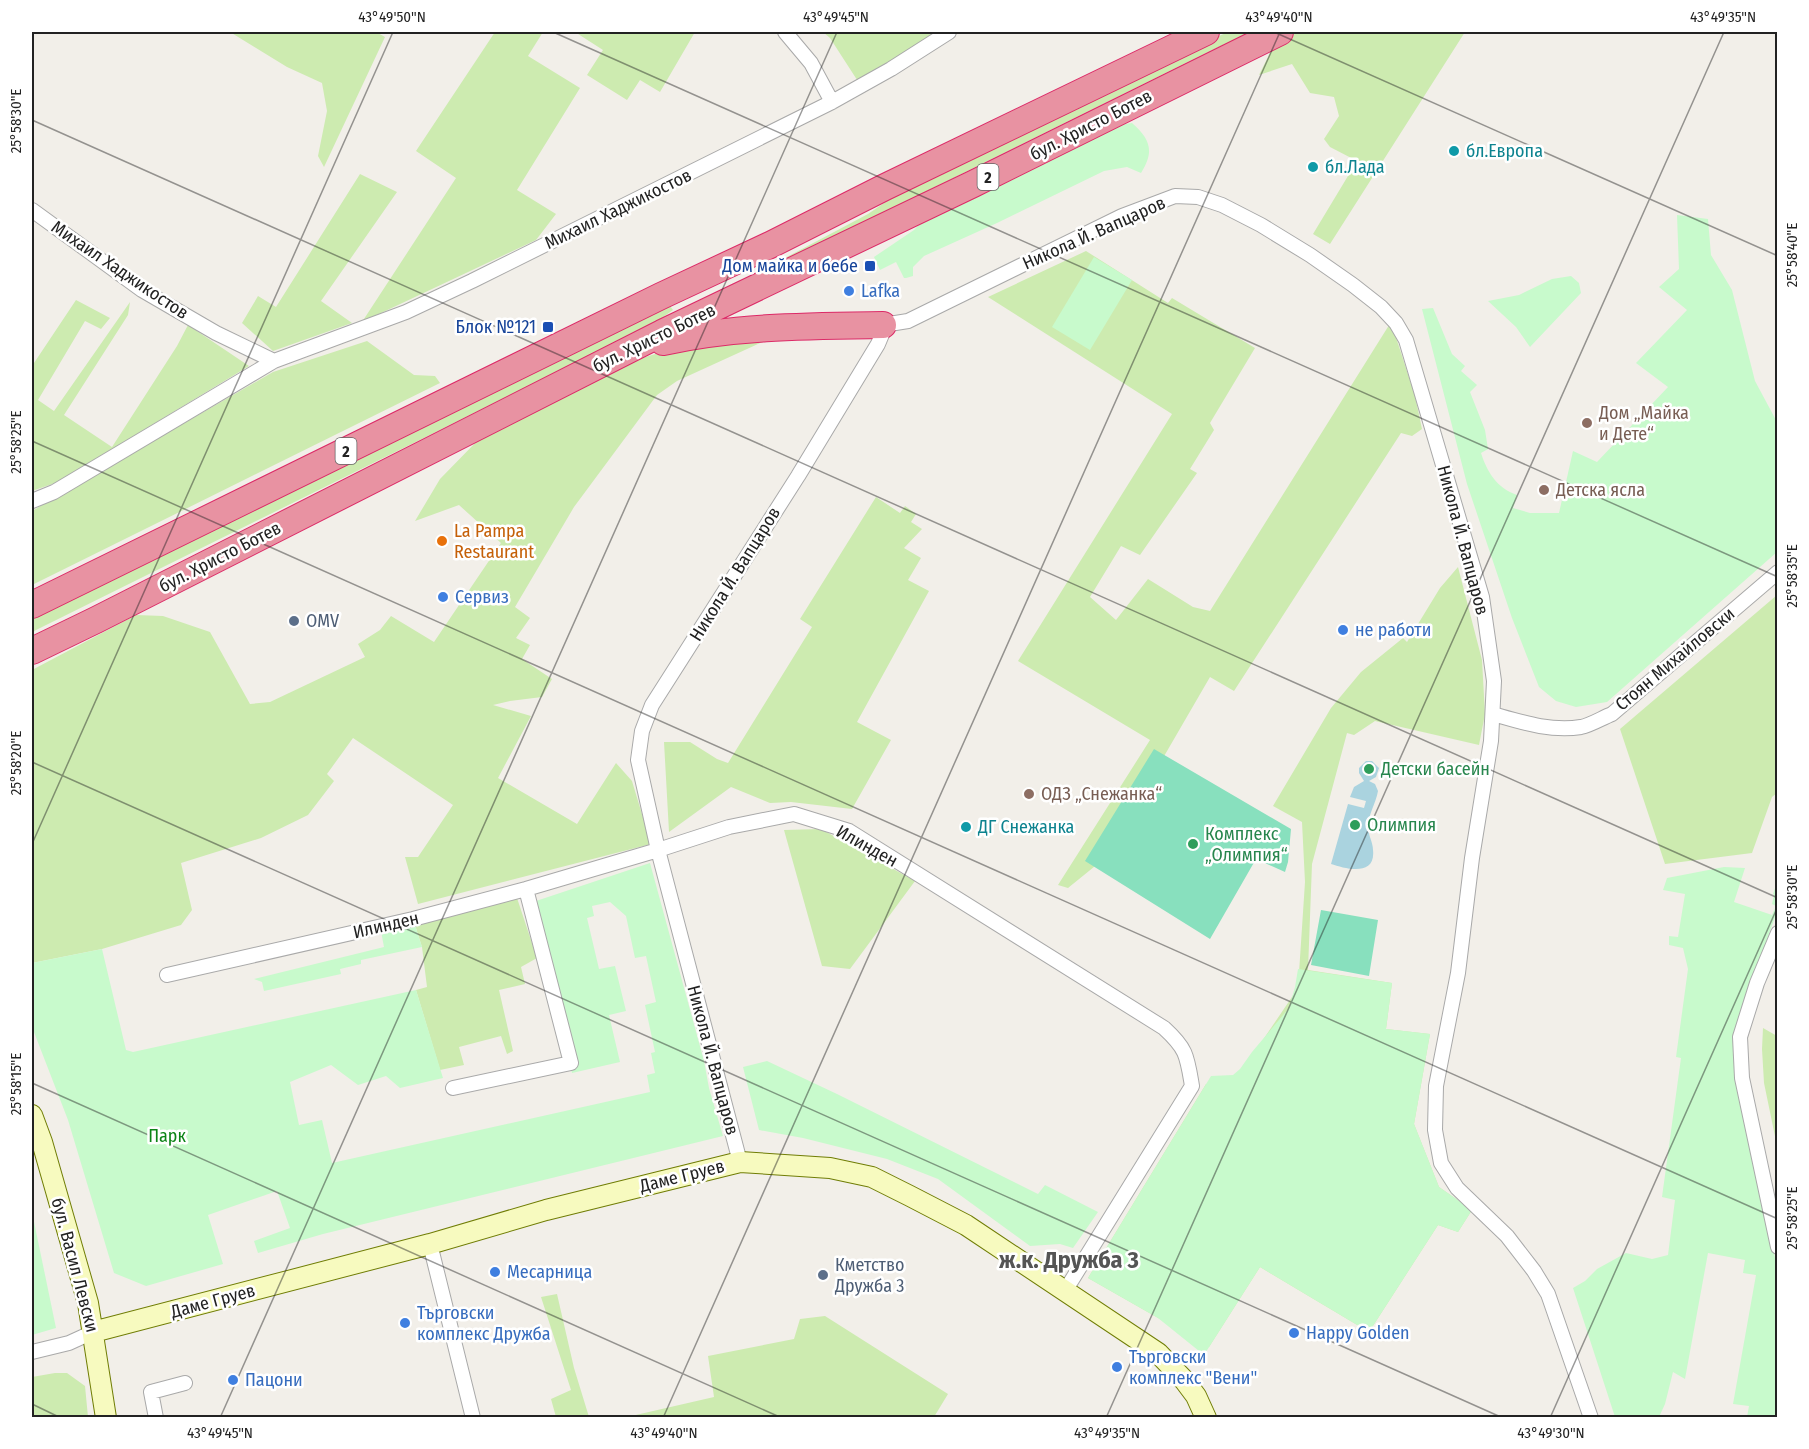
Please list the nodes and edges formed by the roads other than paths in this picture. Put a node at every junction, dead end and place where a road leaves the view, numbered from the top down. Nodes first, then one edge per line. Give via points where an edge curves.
1 (785, 32) edge
2 (949, 32) edge
3 (1206, 32) edge
4 (1280, 32) edge
5 (831, 102) junction
6 (32, 210) edge
7 (717, 269) junction
8 (777, 278) junction
9 (661, 296) junction
10 (694, 317) junction
11 (884, 325) junction
12 (772, 328) junction
13 (725, 332) junction
14 (628, 350) junction
15 (274, 361) junction
16 (32, 501) edge
17 (1778, 572) edge
18 (32, 605) edge
19 (32, 651) edge
20 (1493, 714) junction
21 (658, 850) junction
22 (526, 889) junction
23 (1778, 933) edge
24 (167, 975) dead end
25 (453, 1088) dead end
26 (32, 1115) edge
27 (740, 1162) junction
28 (430, 1244) junction
29 (1778, 1247) edge
30 (1065, 1291) junction
31 (93, 1332) junction
32 (32, 1352) edge
33 (185, 1383) dead end
34 (106, 1418) edge
35 (156, 1418) edge
36 (473, 1418) edge
37 (1206, 1418) edge
38 (1591, 1418) edge

1 - 5 street via 811,63
2 - 5 street, Михаил Хаджикостов
3 - 7 highway, бул. Христо Ботев / 2
4 - 8 highway, бул. Христо Ботев / 2
5 - 15 street, Михаил Хаджикостов via 406,312
6 - 15 street, Михаил Хаджикостов via 142,290
7 - 9 highway, бул. Христо Ботев / 2
7 - 10 highway via 693,296
8 - 10 highway, бул. Христо Ботев / 2
8 - 12 highway via 762,294 760,303
9 - 10 highway via 677,301
9 - 18 highway, бул. Христо Ботев / 2
10 - 13 highway
10 - 14 highway, бул. Христо Ботев / 2
11 - 12 highway
11 - 20 street, Никола Й. Вапцаров via 908,321 1122,216 1175,196 1198,197 1222,205 1310,255 1381,307 1406,340 1482,597 1494,681
11 - 21 street, Никола Й. Вапцаров via 878,344 652,705 642,731 638,760
12 - 13 highway
13 - 14 highway
14 - 19 highway, бул. Христо Ботев / 2
15 - 16 street, Михаил Хаджикостов via 54,492
17 - 20 street, Стоян Михайловски via 1612,714 1583,727 1553,728
20 - 38 street, Никола Й. Вапцаров via 1458,973 1436,1086 1435,1130 1441,1163 1457,1188 1508,1236 1548,1294
21 - 22 street, Илинден
21 - 27 street, Никола Й. Вапцаров
21 - 30 street, Илинден via 729,827 794,814 849,831 1164,1028 1177,1040 1187,1054 1192,1086
22 - 24 street, Илинден
22 - 25 street via 571,1063
23 - 29 street via 1740,1037 1742,1078
26 - 31 main road, бул. Васил Левски
27 - 28 main road, Даме Груев via 546,1210
27 - 30 main road, Даме Груев via 831,1168 872,1177 966,1225
28 - 31 main road, Даме Груев
28 - 36 street
30 - 37 main road, Даме Груев via 1158,1353 1196,1396
31 - 32 street
31 - 34 main road, бул. Васил Левски
33 - 35 street via 151,1392

